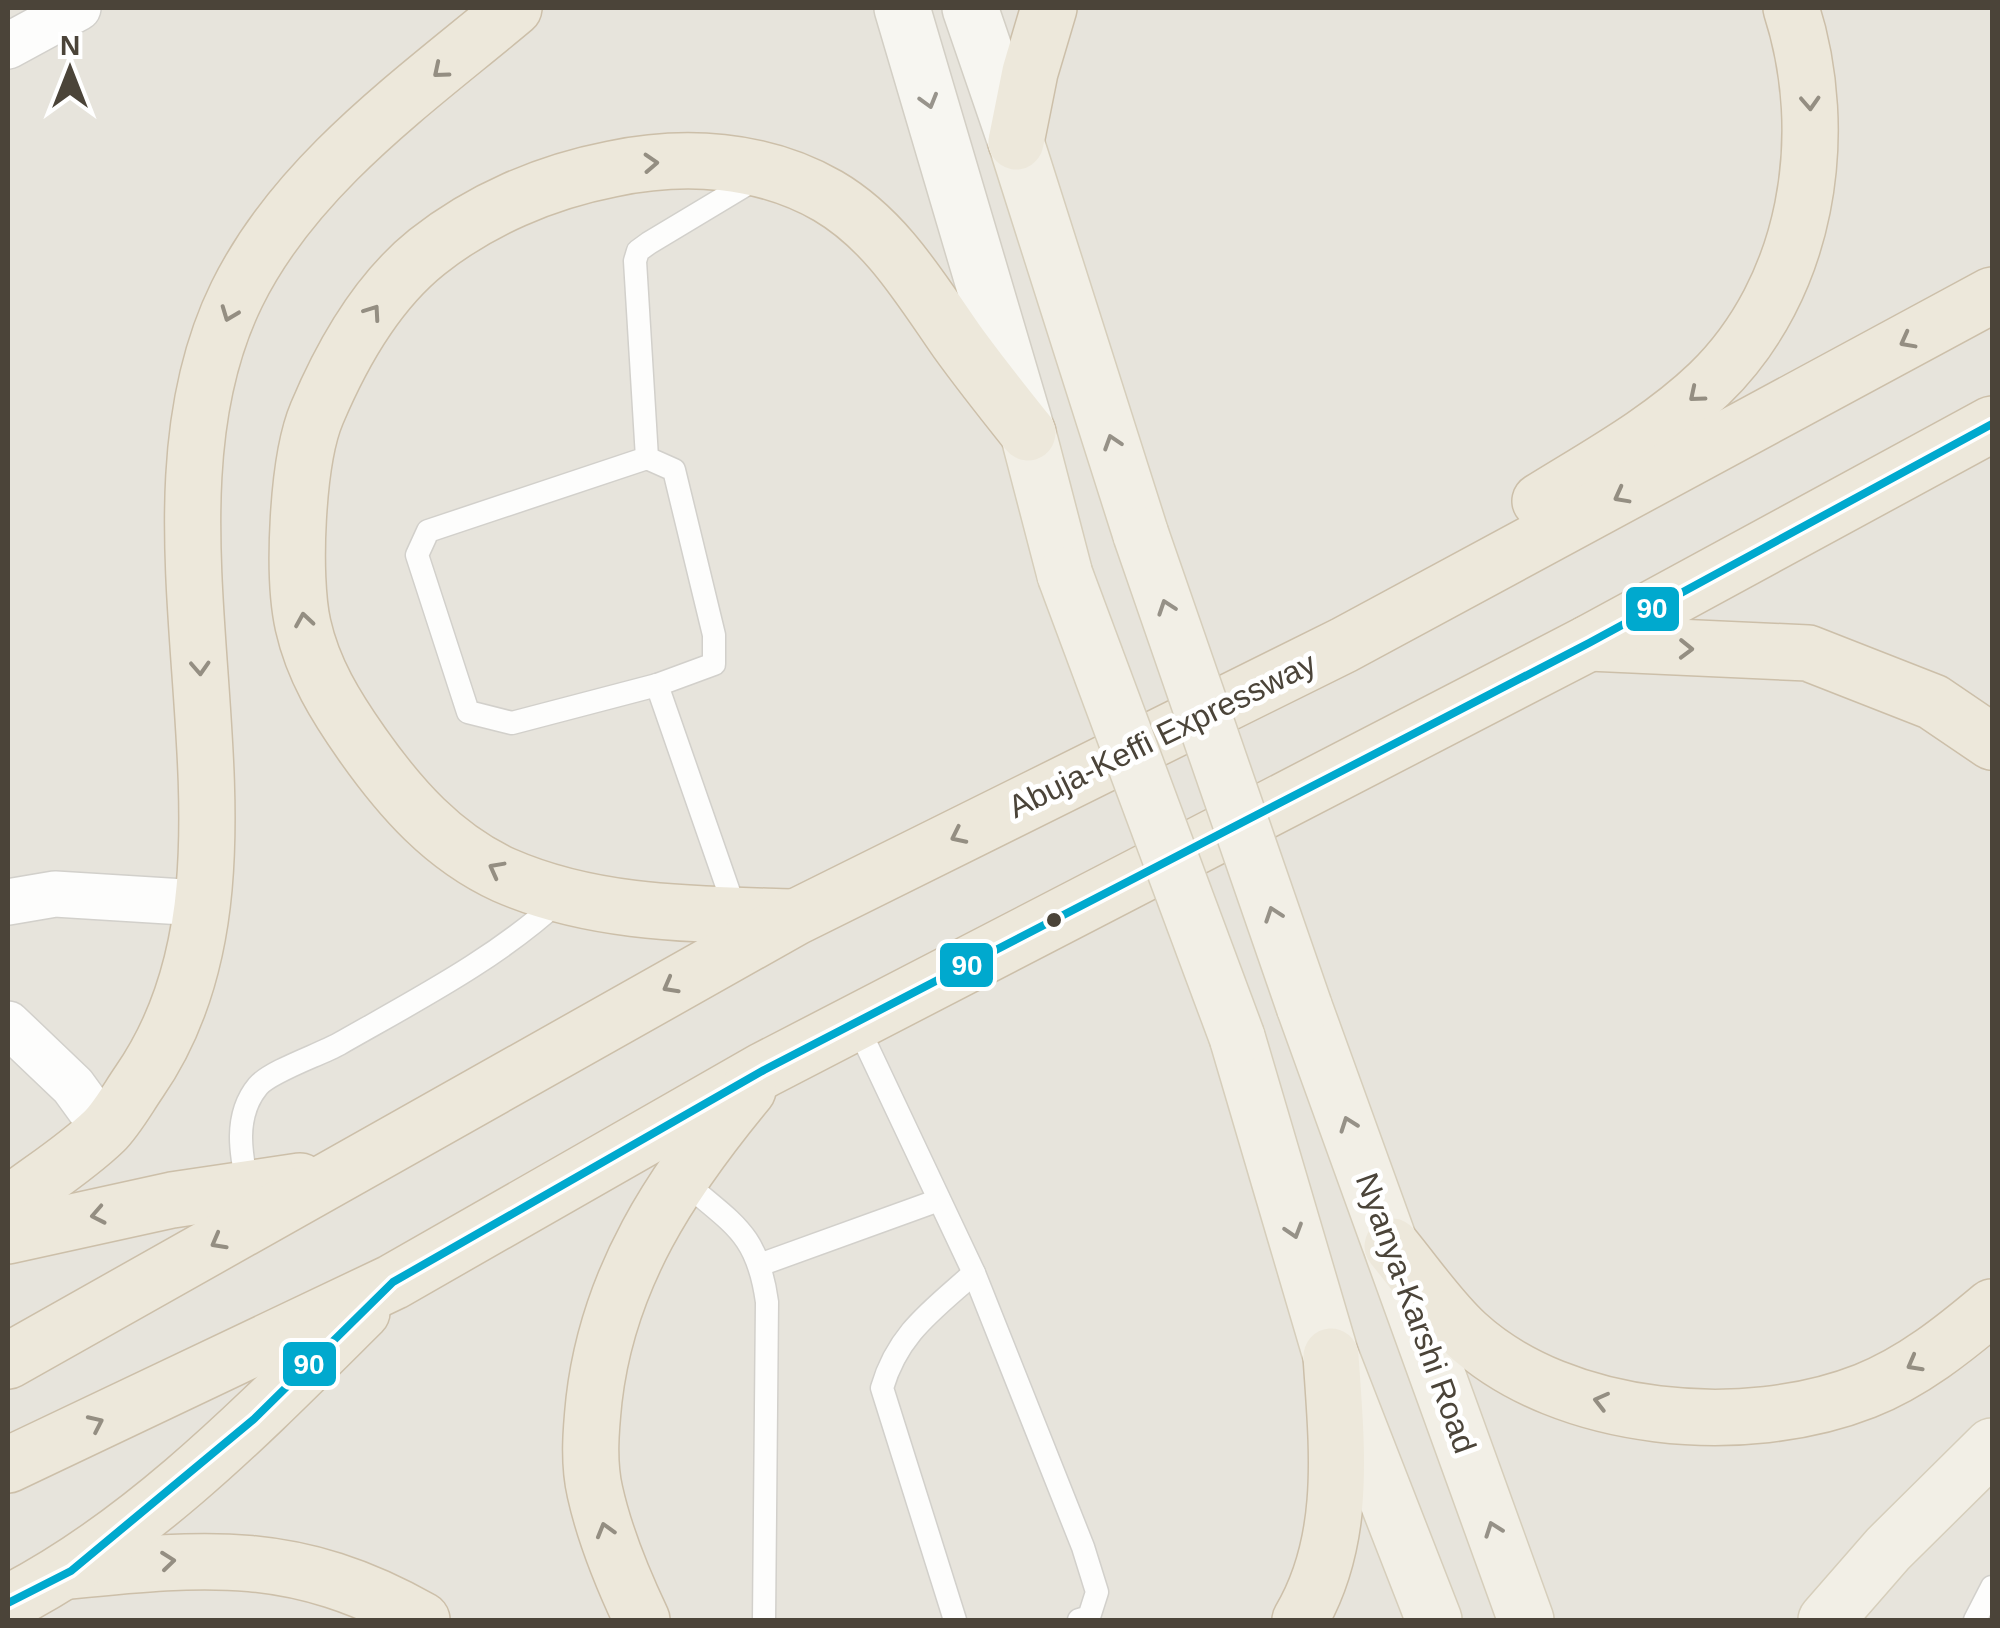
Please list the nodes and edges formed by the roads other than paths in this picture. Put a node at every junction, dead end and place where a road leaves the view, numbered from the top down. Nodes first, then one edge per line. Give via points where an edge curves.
1 (514, 8) edge
2 (902, 8) edge
3 (970, 8) edge
4 (1049, 8) edge
5 (1791, 8) edge
6 (67, 10) edge
7 (8, 46) edge
8 (1016, 142) junction
9 (770, 170) junction
10 (1992, 295) edge
11 (1992, 424) edge
12 (1028, 433) junction
13 (646, 458) junction
14 (1589, 643) junction
15 (1344, 645) junction
16 (657, 685) junction
17 (1992, 742) edge
18 (566, 894) junction
19 (8, 902) edge
20 (200, 903) junction
21 (737, 915) junction
22 (796, 916) junction
23 (856, 1023) junction
24 (8, 1024) edge
25 (764, 1070) junction
26 (105, 1130) junction
27 (333, 1177) junction
28 (680, 1178) junction
29 (248, 1189) junction
30 (939, 1200) junction
31 (8, 1205) edge
32 (8, 1236) edge
33 (1392, 1246) junction
34 (762, 1264) junction
35 (974, 1273) junction
36 (393, 1282) junction
37 (1992, 1307) edge
38 (1331, 1356) junction
39 (8, 1361) edge
40 (1992, 1446) edge
41 (8, 1465) edge
42 (71, 1571) junction
43 (1992, 1587) edge
44 (8, 1603) edge
45 (422, 1620) edge
46 (642, 1620) edge
47 (764, 1620) edge
48 (954, 1620) edge
49 (1080, 1620) edge
50 (1300, 1620) edge
51 (1434, 1620) edge
52 (1526, 1620) edge
53 (1826, 1620) edge
54 (1976, 1620) edge

1 -> 20 highway via 332,166 299,203 238,293 210,361 194,434 204,760
2 -> 12 street
3 - 8 street
4 - 8 highway
5 -> 15 highway via 1811,100 1809,168 1790,257 1742,345 1660,425 1465,549
6 - 7 street
33 -> 8 main road, Nyanya-Karshi Road, bridge via 1141,535
9 - 12 highway via 829,197 874,232
9 - 13 lane via 638,252
18 -> 9 highway via 505,875 446,841 393,789 338,710 302,622 297,524 315,417 373,309 425,254 488,212 564,178 643,162 733,162
10 -> 15 highway, Abuja-Keffi Expressway
11 - 14 highway
12 -> 38 main road, bridge via 1065,574 1236,1037
13 - 16 lane via 674,470 714,636 714,664
13 - 16 lane via 428,531 418,555 468,712 512,722
14 -> 17 highway via 1808,653 1934,702
14 - 23 highway
15 -> 22 highway, Abuja-Keffi Expressway
16 - 21 lane
18 - 21 highway via 648,912
18 - 29 lane via 521,936 259,1085 239,1144
19 - 20 street via 55,894
20 - 26 highway via 182,1007
21 - 22 highway
22 -> 27 highway, Abuja-Keffi Expressway
23 - 25 highway
23 - 30 lane
24 - 26 street via 74,1086
25 - 28 highway
25 - 36 highway
26 - 31 highway
27 - 29 highway, Abuja-Keffi Expressway
27 -> 39 highway, Abuja-Keffi Expressway
28 - 34 lane via 751,1241
46 -> 28 highway via 614,1562 594,1488 591,1431 598,1364 616,1294
29 -> 32 highway, Abuja-Keffi Expressway
30 - 34 lane
30 - 35 lane
37 -> 33 highway via 1941,1350 1867,1390 1794,1413 1703,1420 1572,1394 1529,1376 1466,1334
52 -> 33 main road, Nyanya-Karshi Road
34 - 47 lane
35 - 48 lane via 892,1354 882,1388
35 - 49 lane via 1097,1592 1090,1617
41 -> 36 highway
36 - 42 highway via 254,1420
38 - 50 highway via 1338,1499 1320,1578
38 - 51 main road
40 - 53 main road
42 - 44 highway
42 -> 45 highway via 198,1558 263,1562 336,1582
43 - 54 lane

